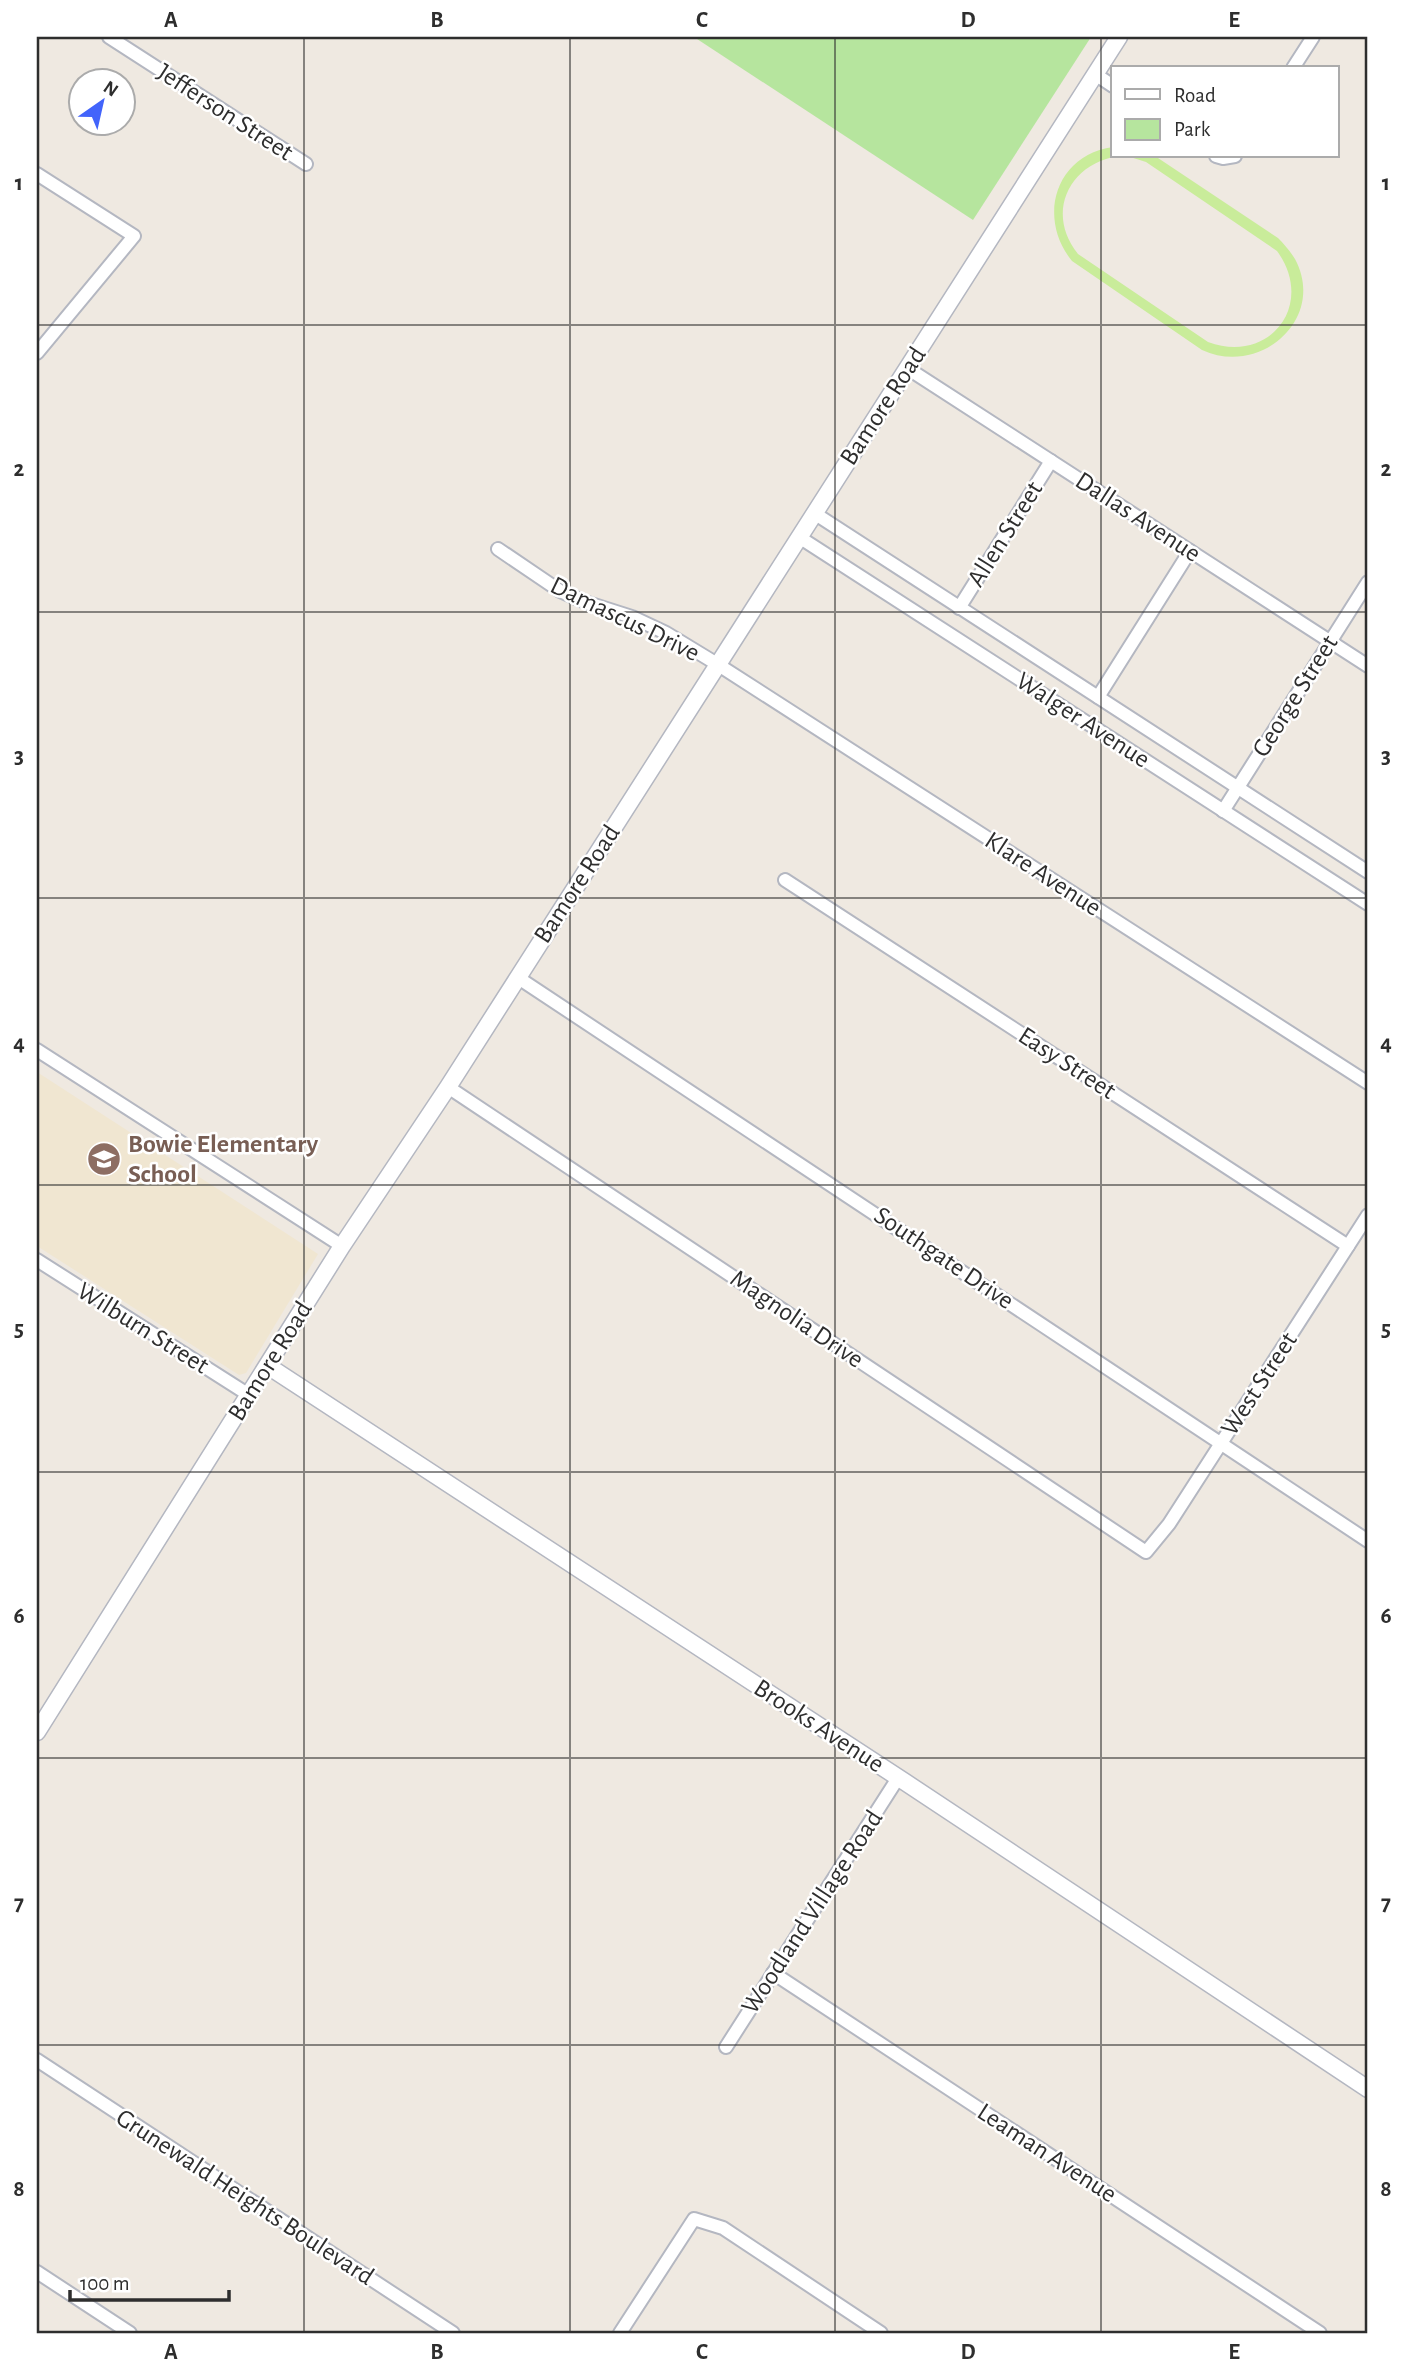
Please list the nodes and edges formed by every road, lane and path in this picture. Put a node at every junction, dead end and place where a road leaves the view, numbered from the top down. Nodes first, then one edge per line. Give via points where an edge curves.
1 (109, 37) edge
2 (1118, 37) edge
3 (1313, 37) edge
4 (1294, 66) edge
5 (1095, 74) junction
6 (1111, 85) edge
7 (306, 164) dead end
8 (37, 174) edge
9 (38, 349) edge
10 (907, 368) junction
11 (1051, 461) junction
12 (814, 513) junction
13 (799, 537) junction
14 (498, 549) dead end
15 (1190, 551) junction
16 (1368, 582) edge
17 (959, 608) junction
18 (1330, 641) junction
19 (717, 664) junction
20 (1368, 666) edge
21 (1098, 697) junction
22 (1237, 788) junction
23 (1223, 810) junction
24 (1368, 873) edge
25 (785, 880) dead end
26 (1368, 904) edge
27 (517, 977) junction
28 (37, 1050) edge
29 (1368, 1083) edge
30 (448, 1087) junction
31 (1368, 1215) edge
32 (342, 1246) junction
33 (1348, 1246) junction
34 (37, 1260) edge
35 (268, 1366) junction
36 (249, 1395) junction
37 (1221, 1442) junction
38 (1368, 1541) edge
39 (1146, 1552) joint
40 (37, 1732) edge
41 (898, 1778) junction
42 (773, 1973) junction
43 (726, 2047) dead end
44 (37, 2060) edge
45 (1368, 2089) edge
46 (37, 2272) edge
47 (130, 2333) edge
48 (453, 2333) edge
49 (620, 2333) edge
50 (881, 2333) edge
51 (1320, 2333) edge

1 - 7 street, Jefferson Street
2 - 5 street, Bamore Road
3 - 4 street
5 - 6 street
5 - 10 street, Bamore Road
8 - 9 street via 134,236
10 - 11 street, Dallas Avenue
10 - 12 street, Bamore Road
11 - 15 street, Dallas Avenue
11 - 17 street, Allen Street
12 - 13 street, Bamore Road
12 - 17 street, Walger Avenue
13 - 19 street, Bamore Road
13 - 23 street, Walger Avenue
14 - 19 street, Damascus Drive via 560,591 632,617
15 - 18 street, Dallas Avenue
15 - 21 street
16 - 18 street, George Street
17 - 21 street, Walger Avenue
18 - 20 street, Dallas Avenue
18 - 22 street, George Street
19 - 27 street, Bamore Road
19 - 29 street, Klare Avenue
21 - 22 street, Walger Avenue
22 - 23 street, George Street
22 - 24 street, Walger Avenue
23 - 26 street, Walger Avenue
25 - 33 street, Easy Street
27 - 30 street, Bamore Road
27 - 37 street, Southgate Drive
28 - 32 street
30 - 32 street, Bamore Road
30 - 39 street, Magnolia Drive
31 - 33 street, West Street
32 - 35 street, Bamore Road
33 - 37 street, West Street
34 - 36 street, Wilburn Street
35 - 36 street, Bamore Road
35 - 41 street, Brooks Avenue
36 - 40 street, Bamore Road
37 - 38 street, Southgate Drive
37 - 39 street, West Street
41 - 42 street, Woodland Village Road
41 - 45 street, Brooks Avenue
42 - 43 street, Woodland Village Road
42 - 51 street, Leaman Avenue
44 - 48 street, Grunewald Heights Boulevard
46 - 47 street
49 - 50 street via 694,2219 723,2228

